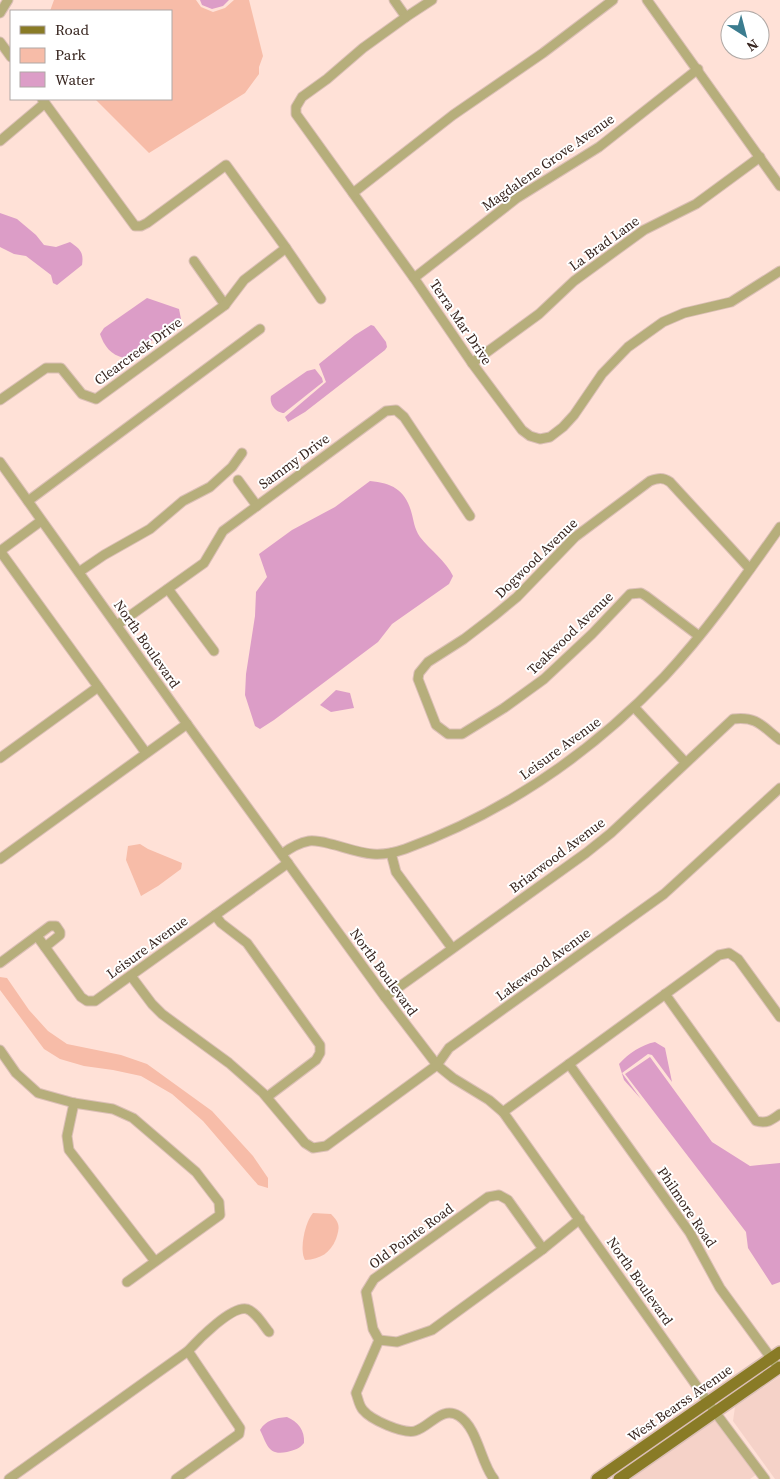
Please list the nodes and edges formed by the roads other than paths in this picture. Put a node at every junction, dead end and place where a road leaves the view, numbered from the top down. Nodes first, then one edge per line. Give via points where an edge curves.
1 (8, 0) edge
2 (394, 0) edge
3 (432, 0) edge
4 (613, 0) edge
5 (647, 0) edge
6 (0, 13) edge
7 (406, 17) junction
8 (0, 42) edge
9 (10, 56) edge
10 (698, 69) junction
11 (43, 101) edge
12 (0, 141) edge
13 (760, 157) junction
14 (780, 186) edge
15 (353, 194) junction
16 (286, 248) junction
17 (194, 262) dead end
18 (780, 270) edge
19 (414, 278) junction
20 (321, 298) dead end
21 (225, 305) junction
22 (260, 329) dead end
23 (472, 363) junction
24 (0, 400) edge
25 (242, 453) dead end
26 (0, 462) edge
27 (238, 480) dead end
28 (28, 501) junction
29 (257, 506) junction
30 (470, 516) dead end
31 (42, 521) junction
32 (780, 527) edge
33 (0, 551) edge
34 (750, 569) junction
35 (79, 572) junction
36 (168, 589) junction
37 (117, 626) junction
38 (699, 636) junction
39 (214, 651) dead end
40 (98, 687) junction
41 (634, 708) junction
42 (434, 720) joint
43 (187, 724) junction
44 (780, 740) edge
45 (146, 753) junction
46 (0, 758) edge
47 (685, 762) junction
48 (780, 788) edge
49 (391, 853) junction
50 (282, 854) junction
51 (0, 859) edge
52 (288, 863) junction
53 (215, 915) junction
54 (37, 936) junction
55 (46, 947) junction
56 (452, 948) junction
57 (0, 962) edge
58 (131, 976) junction
59 (665, 994) junction
60 (385, 997) junction
61 (780, 1017) edge
62 (0, 1050) edge
63 (437, 1064) junction
64 (569, 1064) junction
65 (268, 1098) junction
66 (74, 1103) junction
67 (503, 1112) junction
68 (780, 1114) edge
69 (580, 1219) junction
70 (543, 1249) junction
71 (154, 1260) junction
72 (127, 1282) dead end
73 (269, 1332) dead end
74 (379, 1340) junction
75 (188, 1351) junction
76 (776, 1355) edge
77 (779, 1367) edge
78 (708, 1401) junction
79 (715, 1412) junction
80 (761, 1478) edge
81 (9, 1479) edge
82 (176, 1479) edge
83 (494, 1479) edge
84 (597, 1479) edge
85 (619, 1479) edge

1 - 6 street
2 - 7 street
3 - 7 street, Terra Mar Drive
4 - 15 street via 453,115
5 - 10 street
7 - 15 street, Terra Mar Drive via 302,97 296,107 296,114
8 - 9 street
10 - 13 street
10 - 19 street, Magdalene Grove Avenue via 599,147 516,198
11 - 12 street
11 - 16 street via 135,226 147,223 226,165
13 - 14 street
13 - 23 street, La Brad Lane via 696,204 644,230
15 - 19 street, Terra Mar Drive
16 - 20 street
16 - 21 street, Clearcreek Drive via 244,280
17 - 21 street
18 - 23 street, Terra Mar Drive via 731,302 684,313 663,322 628,347 602,374 563,428 550,437 540,440 522,430
19 - 23 street, Terra Mar Drive
21 - 24 street, Clearcreek Drive via 96,399 82,394 61,368 46,368
22 - 28 street
25 - 35 street via 210,487 183,500 150,529
26 - 28 street, North Boulevard
27 - 29 street
28 - 31 street, North Boulevard
29 - 30 street, Sammy Drive via 386,411 396,410 404,417
29 - 36 street, Sammy Drive via 223,531 204,563
31 - 33 street
31 - 35 street, North Boulevard
32 - 34 street, Leisure Avenue
33 - 40 street
34 - 38 street, Leisure Avenue
34 - 42 street, Dogwood Avenue via 670,482 661,478 650,481 575,537 494,616 422,667 419,684
35 - 37 street, North Boulevard
36 - 37 street, Sammy Drive
36 - 39 street
37 - 43 street, North Boulevard
38 - 41 street, Leisure Avenue
38 - 42 street, Teakwood Avenue via 636,592 626,598 559,666 486,720 457,735 443,732
40 - 45 street
40 - 46 street
41 - 47 street
41 - 49 street, Leisure Avenue via 521,794 451,830
43 - 45 street
43 - 50 street, North Boulevard
44 - 47 street, Briarwood Avenue via 757,722 746,718 733,719
45 - 51 street
47 - 56 street, Briarwood Avenue via 593,848
48 - 63 street, Lakewood Avenue via 664,894 449,1048
49 - 50 street, Leisure Avenue via 367,854 315,841 295,846
49 - 56 street via 396,872
50 - 52 street, North Boulevard
52 - 53 street, Leisure Avenue
52 - 60 street, North Boulevard
53 - 58 street, Leisure Avenue
53 - 65 street via 247,943 320,1045 316,1060
54 - 55 street, Leisure Avenue
54 - 55 street via 50,926 58,929 60,935
54 - 57 street
55 - 58 street, Leisure Avenue via 84,1000 99,999
56 - 60 street, Briarwood Avenue
58 - 65 street via 162,1014 229,1063
59 - 61 street via 718,955 729,953 738,959
59 - 64 street
59 - 68 street via 756,1121 771,1121
60 - 63 street, North Boulevard
62 - 66 street via 16,1073 38,1093
63 - 65 street, Lakewood Avenue via 326,1146 313,1148 305,1143
63 - 67 street, North Boulevard
64 - 67 street
64 - 76 street, Philmore Road via 690,1233 720,1288
66 - 71 street via 67,1136 69,1150
66 - 71 street via 113,1109 132,1118 196,1172 219,1202 220,1215
67 - 69 street, North Boulevard
69 - 70 street
69 - 78 street, North Boulevard
70 - 74 street via 432,1330 397,1342
70 - 74 street, Old Pointe Road via 508,1200 499,1195 488,1197 374,1279 366,1292 373,1329
71 - 72 street
73 - 75 street via 253,1312 239,1309 206,1332
74 - 83 street via 356,1393 362,1409 371,1417 405,1432 416,1431 442,1414 459,1416 482,1450
75 - 81 street
75 - 82 street via 240,1428 239,1434
76 - 77 street, Philmore Road
76 - 78 main road, West Bearss Avenue
77 - 79 main road, West Bearss Avenue
78 - 79 street, North Boulevard
78 - 84 main road, West Bearss Avenue
79 - 80 street, North Boulevard
79 - 85 main road, West Bearss Avenue

